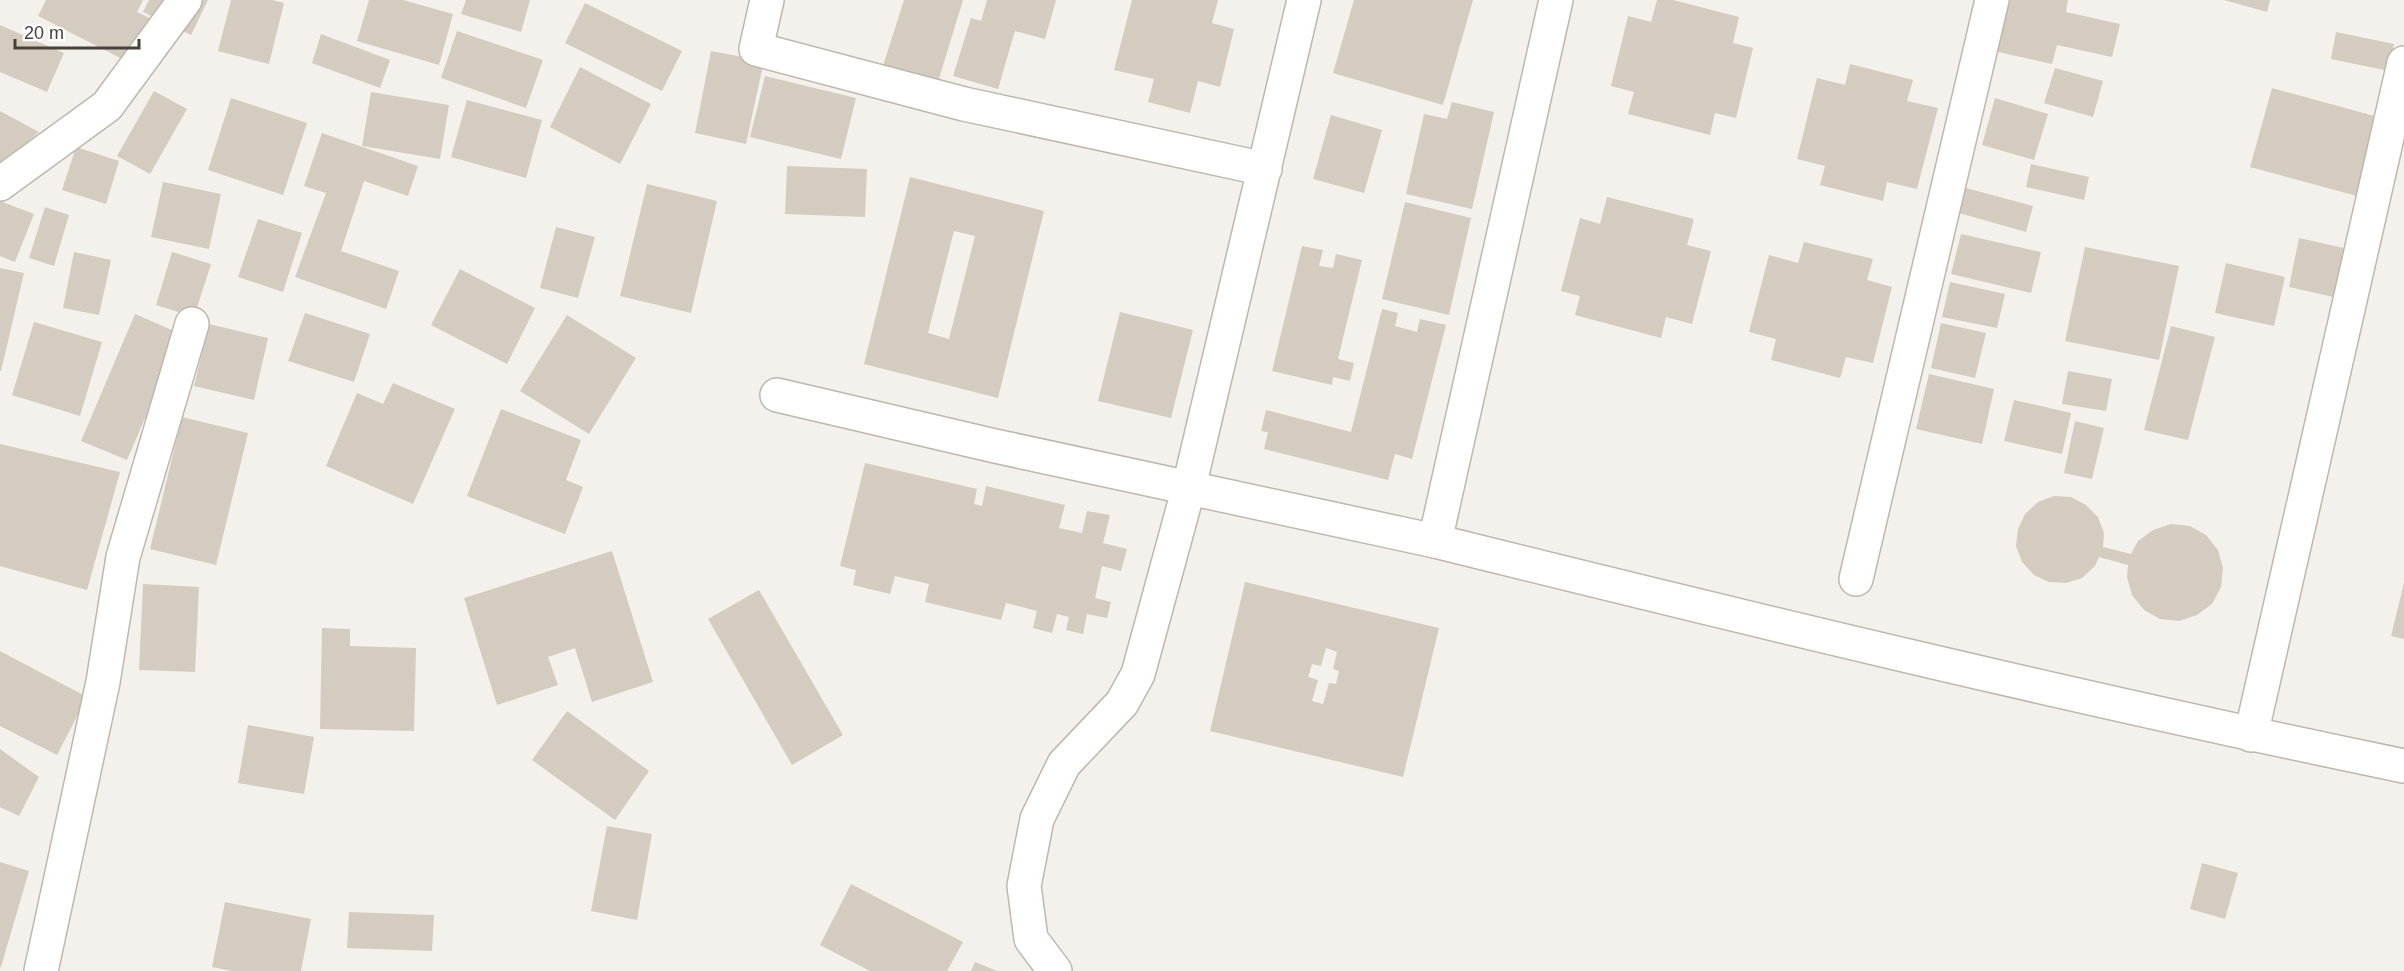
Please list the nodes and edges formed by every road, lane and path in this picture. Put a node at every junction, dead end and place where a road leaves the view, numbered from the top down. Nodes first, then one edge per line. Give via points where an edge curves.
1 (185, 0) edge
2 (767, 0) edge
3 (1305, 0) edge
4 (1556, 0) edge
5 (1992, 0) edge
6 (2404, 63) edge
7 (1265, 169) junction
8 (0, 184) edge
9 (192, 324) dead end
10 (777, 395) dead end
11 (1189, 487) junction
12 (1436, 541) junction
13 (1856, 579) dead end
14 (2251, 735) junction
15 (2404, 766) edge
16 (41, 971) edge
17 (1055, 971) edge

1 - 8 street via 107,106
2 - 7 street via 756,49 964,104
3 - 7 street
4 - 12 street
5 - 13 street
6 - 14 street
7 - 11 street
9 - 16 street via 123,557 103,682
10 - 11 street
11 - 12 street
11 - 17 street via 1138,674 1122,703 1064,764 1037,819 1024,886 1031,939
12 - 14 street via 1842,641
14 - 15 street

